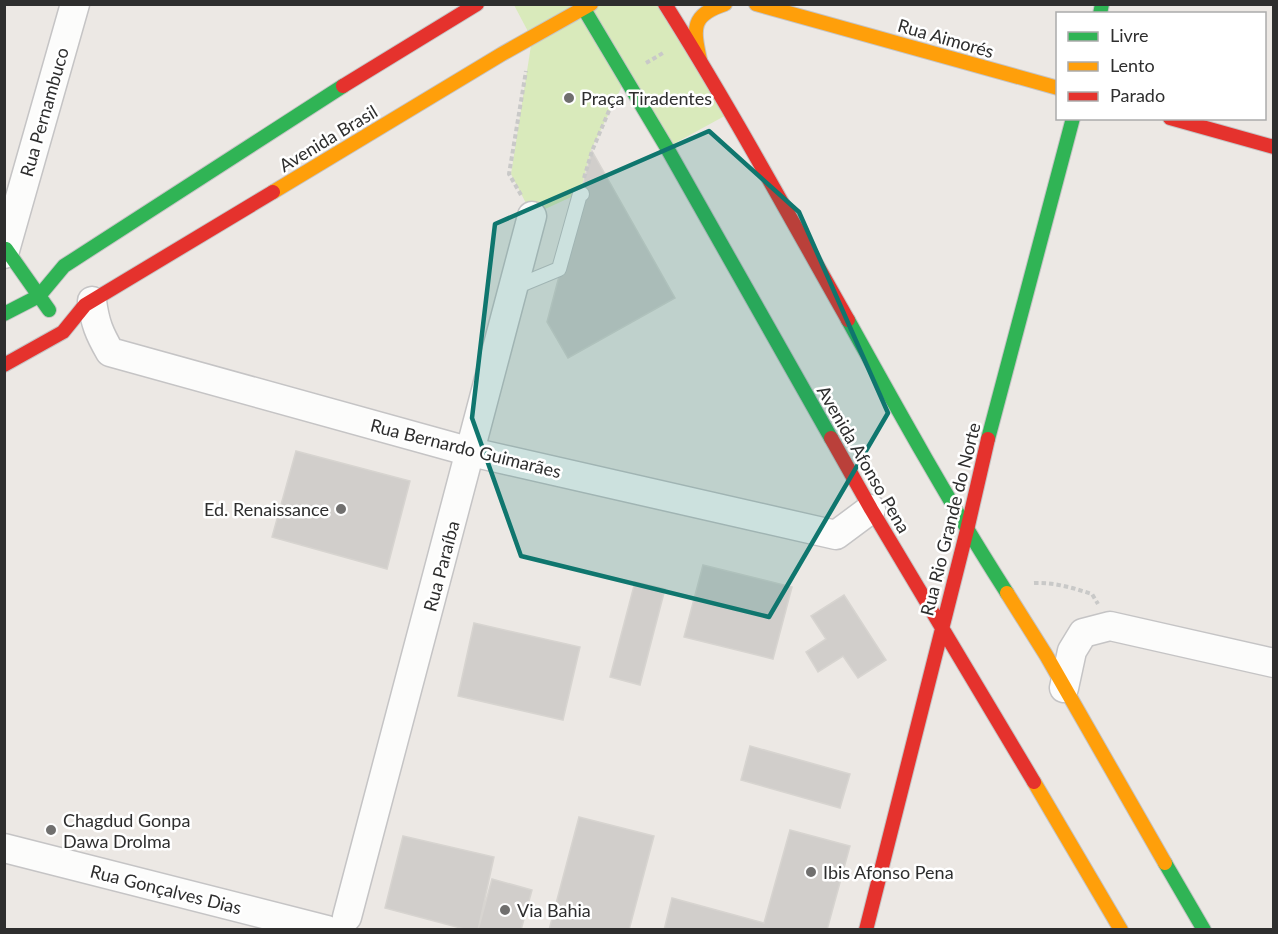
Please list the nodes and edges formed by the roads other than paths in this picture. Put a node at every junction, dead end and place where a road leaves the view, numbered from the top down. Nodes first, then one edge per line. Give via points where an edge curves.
1 (75, 4) edge
2 (477, 4) edge
3 (664, 4) edge
4 (725, 4) edge
5 (756, 4) edge
6 (585, 6) edge
7 (701, 61) junction
8 (1056, 87) edge
9 (1072, 120) edge
10 (1177, 120) edge
11 (1274, 147) edge
12 (581, 194) road end
13 (532, 216) road end
14 (21, 266) edge
15 (64, 266) junction
16 (513, 288) junction
17 (39, 296) junction
18 (65, 308) junction
19 (4, 314) edge
20 (4, 365) edge
21 (471, 452) junction
22 (982, 461) junction
23 (934, 474) junction
24 (871, 509) junction
25 (967, 530) junction
26 (942, 626) junction
27 (1274, 663) edge
28 (1064, 688) junction
29 (4, 848) edge
30 (341, 926) edge
31 (866, 930) edge
32 (1121, 930) edge
33 (1204, 930) edge

1 - 14 street, Rua Pernambuco
2 - 15 main road, Avenida Brasil via 372,67
3 - 7 main road
4 - 7 main road via 703,13 698,20 695,31
5 - 8 main road, Rua Aimorés
6 - 18 main road, Avenida Brasil
6 - 24 main road, Avenida Afonso Pena
7 - 23 main road
9 - 22 main road, Rua Rio Grande do Norte
10 - 11 main road
12 - 16 lane via 559,269
13 - 16 street, Rua Paraíba
14 - 15 main road, Avenida Brasil
14 - 17 main road
15 - 17 main road, Avenida Brasil
16 - 21 street, Rua Paraíba
17 - 18 main road
17 - 19 main road, Avenida Brasil
18 - 20 main road, Avenida Brasil via 63,332
18 - 21 street, Rua Bernardo Guimarães via 95,321 110,352
21 - 24 street, Rua Bernardo Guimarães via 836,535
21 - 30 street, Rua Paraíba
22 - 23 main road via 960,475
22 - 25 main road, Rua Rio Grande do Norte
23 - 25 main road
24 - 26 main road, Avenida Afonso Pena
25 - 26 main road, Rua Rio Grande do Norte
25 - 28 main road
26 - 31 main road, Rua Rio Grande do Norte
26 - 32 main road, Avenida Afonso Pena
27 - 28 street via 1110,626 1083,633 1072,651
28 - 33 main road
29 - 30 street, Rua Gonçalves Dias

